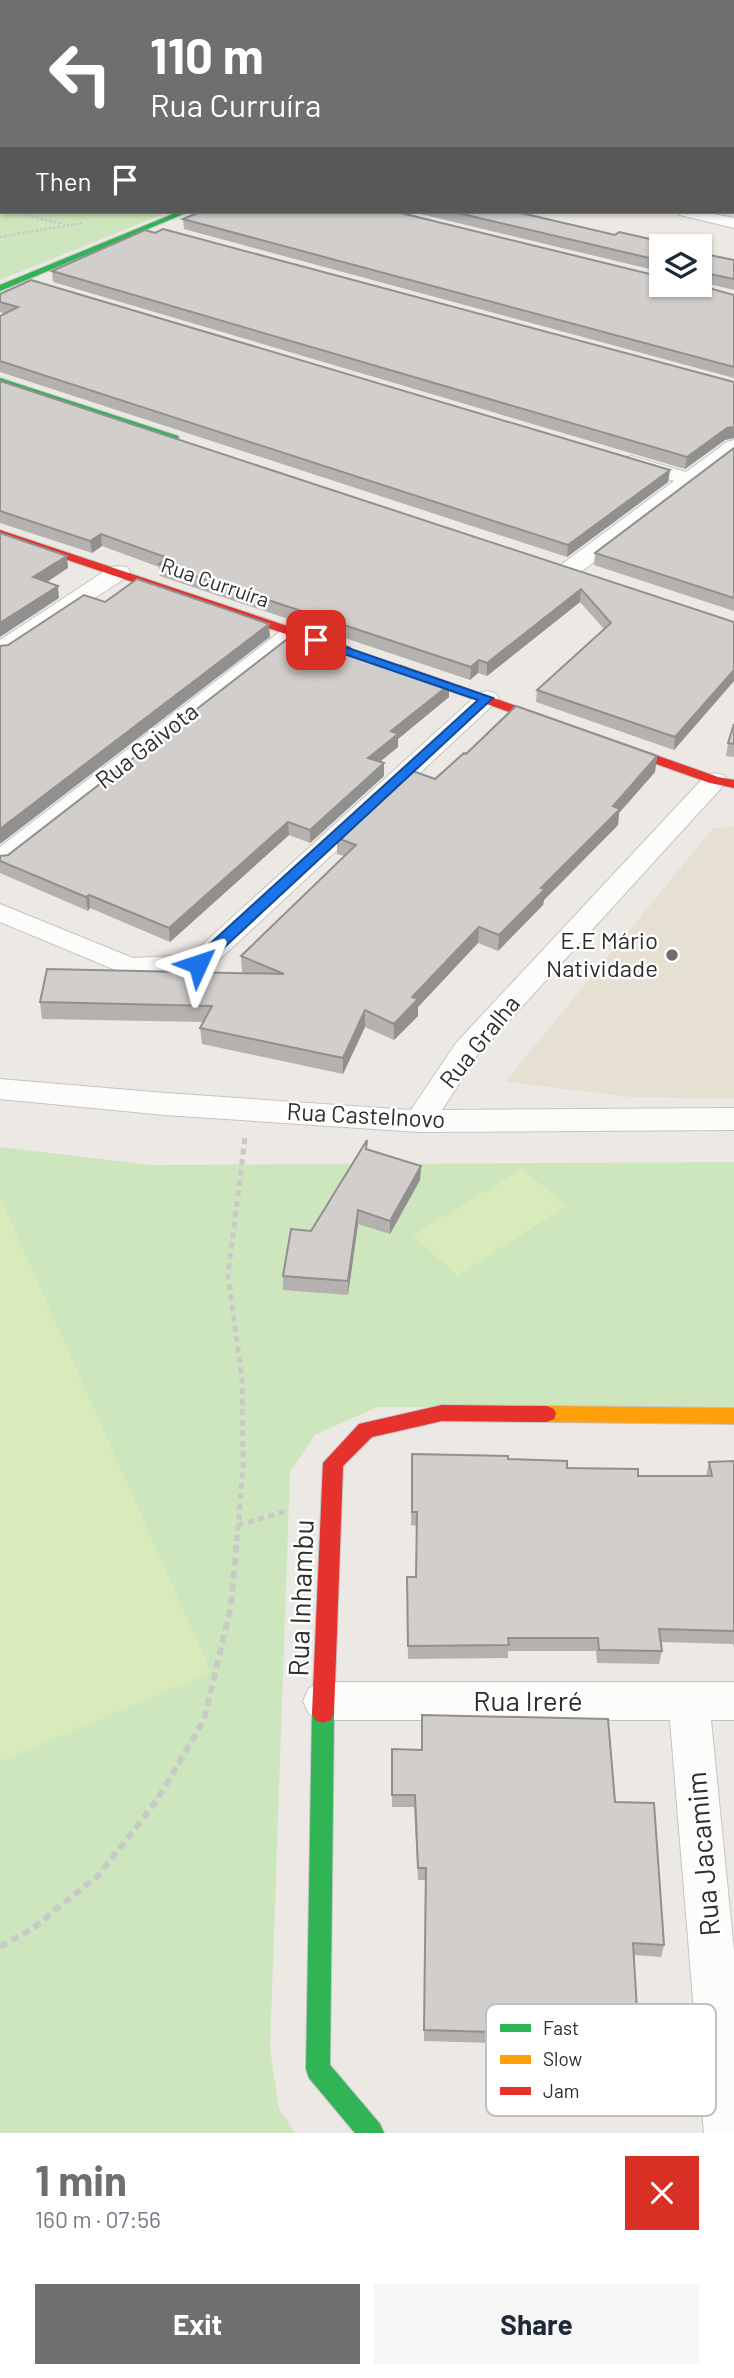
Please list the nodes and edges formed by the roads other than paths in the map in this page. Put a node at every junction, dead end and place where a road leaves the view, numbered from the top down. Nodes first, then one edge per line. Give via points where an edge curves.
1 (179, 214) edge
2 (693, 214) edge
3 (734, 223) edge
4 (147, 227) junction
5 (173, 234) edge
6 (21, 280) junction
7 (0, 288) edge
8 (47, 288) edge
9 (0, 381) edge
10 (186, 442) edge
11 (734, 446) edge
12 (607, 456) edge
13 (688, 480) junction
14 (0, 533) edge
15 (564, 567) joint
16 (119, 572) junction
17 (595, 577) edge
18 (293, 633) junction
19 (0, 650) edge
20 (357, 654) edge
21 (382, 663) edge
22 (487, 698) junction
23 (724, 782) edge
24 (0, 860) edge
25 (0, 912) edge
26 (0, 1088) edge
27 (734, 1119) edge
28 (419, 1121) junction
29 (734, 1416) edge
30 (323, 1701) junction
31 (689, 1701) junction
32 (734, 1701) edge
33 (371, 2133) edge
34 (728, 2133) edge

1 - 4 street
2 - 3 street
4 - 5 street
4 - 6 street
6 - 7 street
6 - 8 street
9 - 10 street
11 - 13 street
12 - 13 street
13 - 15 street
14 - 16 street, Rua Curruíra
15 - 17 street
16 - 18 street, Rua Curruíra
16 - 19 street
18 - 20 street, Rua Curruíra
18 - 24 street, Rua Gaivota
21 - 22 street
22 - 23 street
22 - 25 street via 198,964 131,967
23 - 28 street, Rua Gralha via 466,1050
26 - 28 street, Rua Castelnovo
27 - 28 street, Rua Castelnovo
29 - 30 street, Rua Inhambu via 442,1413 366,1430 333,1463
30 - 31 street, Rua Ireré
30 - 33 street, Rua Inhambu via 318,2069
31 - 32 street, Rua Ireré
31 - 34 street, Rua Jacamim

